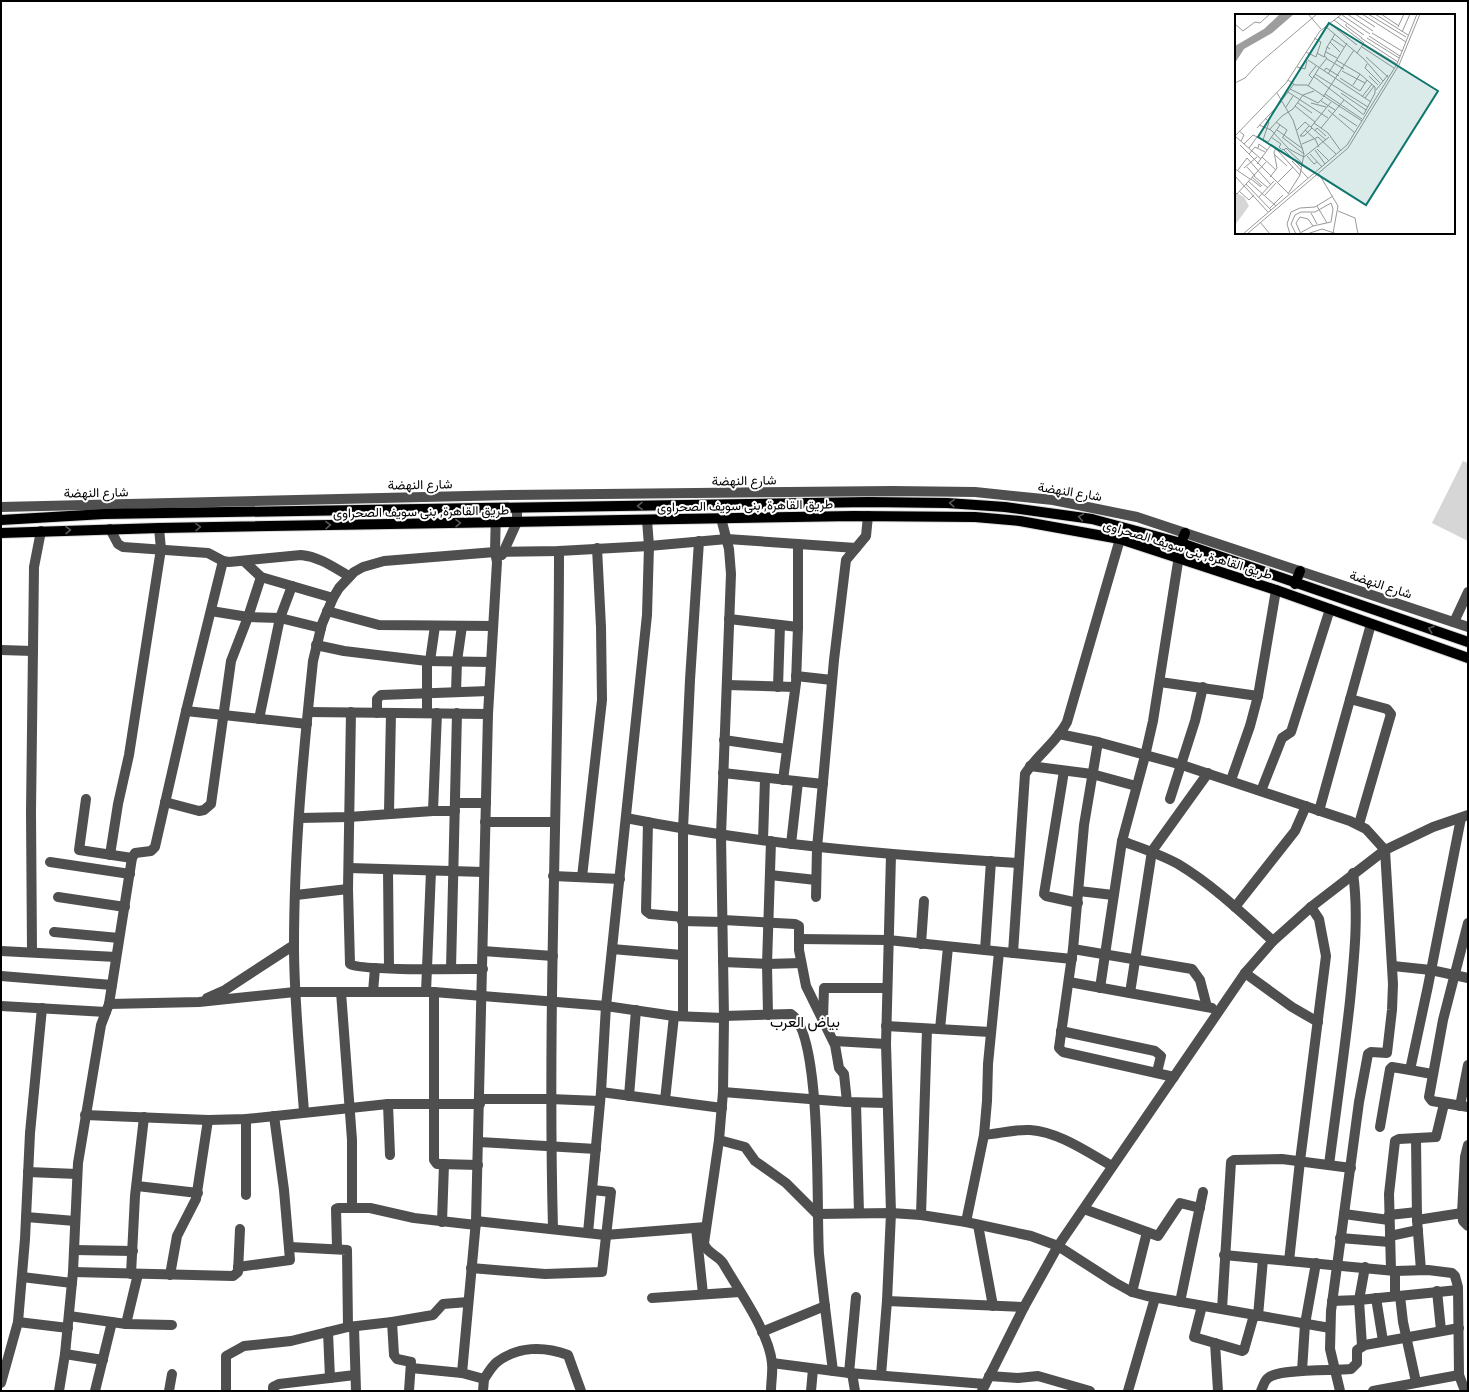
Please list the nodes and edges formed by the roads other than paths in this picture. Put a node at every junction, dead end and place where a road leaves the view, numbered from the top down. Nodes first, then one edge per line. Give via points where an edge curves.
1 (1, 508) edge
2 (517, 508) junction
3 (496, 509) junction
4 (868, 516) junction
5 (721, 518) junction
6 (1, 520) edge
7 (647, 520) junction
8 (497, 522) junction
9 (517, 522) junction
10 (159, 528) junction
11 (1167, 528) junction
12 (110, 529) junction
13 (40, 531) junction
14 (1, 533) edge
15 (1162, 537) junction
16 (1183, 538) junction
17 (727, 539) junction
18 (1120, 539) junction
19 (699, 541) junction
20 (798, 544) junction
21 (649, 546) junction
22 (597, 548) junction
23 (856, 548) junction
24 (161, 549) junction
25 (500, 551) junction
26 (559, 551) junction
27 (1177, 557) junction
28 (223, 561) junction
29 (244, 561) junction
30 (1300, 571) junction
31 (349, 576) junction
32 (261, 577) junction
33 (1295, 584) junction
34 (292, 586) junction
35 (1276, 590) junction
36 (1468, 592) edge
37 (333, 598) junction
38 (1330, 609) junction
39 (327, 611) junction
40 (211, 612) junction
41 (248, 618) junction
42 (280, 618) junction
43 (729, 619) junction
44 (1454, 622) junction
45 (1371, 624) junction
46 (435, 626) junction
47 (462, 626) junction
48 (493, 626) junction
49 (780, 626) junction
50 (1467, 626) edge
51 (798, 627) junction
52 (321, 628) junction
53 (1468, 642) edge
54 (316, 645) junction
55 (1, 650) edge
56 (33, 651) junction
57 (1468, 658) edge
58 (429, 661) junction
59 (457, 661) junction
60 (491, 662) junction
61 (796, 676) junction
62 (832, 680) junction
63 (1160, 682) junction
64 (727, 685) junction
65 (778, 687) junction
66 (1203, 687) junction
67 (795, 688) junction
68 (427, 692) junction
69 (456, 692) junction
70 (490, 692) junction
71 (1258, 696) junction
72 (1350, 699) junction
73 (186, 711) junction
74 (308, 712) junction
75 (351, 712) junction
76 (376, 713) junction
77 (391, 713) junction
78 (432, 713) junction
79 (457, 713) junction
80 (488, 714) junction
81 (223, 715) junction
82 (259, 719) junction
83 (307, 724) junction
84 (1059, 734) junction
85 (724, 740) junction
86 (1098, 742) junction
87 (788, 750) junction
88 (1146, 756) junction
89 (1182, 765) junction
90 (1030, 766) junction
91 (1064, 770) junction
92 (723, 773) junction
93 (1208, 773) junction
94 (1092, 774) junction
95 (765, 779) junction
96 (783, 780) junction
97 (1231, 780) junction
98 (798, 782) junction
99 (823, 784) junction
100 (1136, 786) junction
101 (1262, 791) junction
102 (86, 799) dead end
103 (1170, 799) dead end
104 (165, 802) junction
105 (486, 803) junction
106 (1306, 806) junction
107 (455, 807) junction
108 (433, 811) junction
109 (1319, 811) junction
110 (389, 812) junction
111 (349, 816) junction
112 (1464, 816) edge
113 (299, 818) junction
114 (626, 818) junction
115 (485, 822) junction
116 (554, 822) junction
117 (648, 822) junction
118 (1359, 824) junction
119 (683, 830) junction
120 (722, 835) junction
121 (767, 841) junction
122 (1122, 841) junction
123 (791, 844) junction
124 (817, 848) junction
125 (1385, 850) junction
126 (1152, 851) junction
127 (110, 855) junction
128 (891, 855) junction
129 (132, 858) junction
130 (991, 861) junction
131 (50, 862) dead end
132 (1019, 863) junction
133 (349, 868) junction
134 (388, 870) junction
135 (431, 871) junction
136 (453, 872) junction
137 (484, 872) junction
138 (1353, 873) junction
139 (130, 874) junction
140 (770, 875) junction
141 (553, 876) junction
142 (582, 877) junction
143 (620, 879) junction
144 (816, 880) junction
145 (348, 889) junction
146 (1079, 891) junction
147 (296, 894) junction
148 (1114, 895) junction
149 (58, 897) dead end
150 (816, 897) dead end
151 (924, 901) dead end
152 (1078, 903) junction
153 (124, 907) junction
154 (1235, 907) junction
155 (1311, 907) junction
156 (682, 919) junction
157 (723, 921) junction
158 (768, 921) junction
159 (1467, 929) edge
160 (54, 932) dead end
161 (120, 938) junction
162 (799, 939) junction
163 (888, 940) junction
164 (1273, 941) junction
165 (921, 944) junction
166 (294, 945) junction
167 (948, 947) junction
168 (612, 949) junction
169 (1, 950) edge
170 (985, 950) junction
171 (483, 951) junction
172 (32, 952) junction
173 (999, 952) junction
174 (1014, 953) junction
175 (1072, 954) junction
176 (1105, 954) junction
177 (682, 955) junction
178 (553, 956) junction
179 (116, 957) junction
180 (1135, 959) junction
181 (724, 962) junction
182 (801, 963) junction
183 (767, 964) junction
184 (1393, 966) junction
185 (375, 968) junction
186 (388, 968) junction
187 (427, 969) junction
188 (451, 969) junction
189 (483, 969) junction
190 (1431, 970) junction
191 (1245, 973) junction
192 (1454, 974) junction
193 (1, 976) edge
194 (1468, 978) edge
195 (1069, 982) junction
196 (112, 984) junction
197 (887, 988) junction
198 (1100, 988) junction
199 (295, 992) junction
200 (341, 992) junction
201 (373, 992) junction
202 (430, 992) junction
203 (1130, 993) junction
204 (482, 995) junction
205 (200, 1002) junction
206 (551, 1002) junction
207 (1, 1006) edge
208 (606, 1006) junction
209 (1207, 1007) junction
210 (42, 1008) junction
211 (108, 1008) junction
212 (636, 1010) junction
213 (1220, 1010) junction
214 (768, 1015) junction
215 (679, 1016) junction
216 (724, 1017) junction
217 (822, 1019) junction
218 (1318, 1022) junction
219 (886, 1026) junction
220 (927, 1029) junction
221 (940, 1030) junction
222 (1061, 1031) junction
223 (990, 1032) junction
224 (834, 1041) junction
225 (886, 1044) junction
226 (1468, 1065) edge
227 (1410, 1070) junction
228 (1157, 1072) junction
229 (1432, 1074) junction
230 (1174, 1077) junction
231 (723, 1092) junction
232 (628, 1096) junction
233 (601, 1097) junction
234 (550, 1099) junction
235 (665, 1100) junction
236 (814, 1100) junction
237 (480, 1101) junction
238 (433, 1103) junction
239 (852, 1103) junction
240 (887, 1103) junction
241 (388, 1104) junction
242 (1444, 1104) junction
243 (1464, 1107) edge
244 (350, 1108) junction
245 (722, 1108) junction
246 (304, 1112) junction
247 (85, 1114) junction
248 (274, 1116) junction
249 (144, 1117) junction
250 (246, 1119) junction
251 (208, 1120) junction
252 (1380, 1127) dead end
253 (984, 1135) junction
254 (1416, 1139) junction
255 (719, 1140) junction
256 (479, 1142) junction
257 (1468, 1145) edge
258 (551, 1146) junction
259 (596, 1148) junction
260 (390, 1155) dead end
261 (1467, 1157) edge
262 (1300, 1161) junction
263 (444, 1164) junction
264 (478, 1165) junction
265 (1329, 1165) junction
266 (1112, 1166) junction
267 (1350, 1168) junction
268 (28, 1172) junction
269 (77, 1174) junction
270 (137, 1186) junction
271 (593, 1190) junction
272 (1203, 1192) dead end
273 (198, 1193) junction
274 (246, 1195) dead end
275 (352, 1207) junction
276 (1084, 1208) junction
277 (1200, 1208) junction
278 (858, 1213) junction
279 (890, 1213) junction
280 (1462, 1213) junction
281 (817, 1214) junction
282 (1344, 1214) junction
283 (920, 1215) junction
284 (26, 1217) junction
285 (1389, 1217) junction
286 (75, 1221) junction
287 (1417, 1221) junction
288 (442, 1222) junction
289 (966, 1222) junction
290 (476, 1223) junction
291 (978, 1225) junction
292 (1468, 1226) edge
293 (701, 1228) junction
294 (240, 1229) dead end
295 (553, 1229) junction
296 (1147, 1232) junction
297 (588, 1233) junction
298 (605, 1235) junction
299 (1340, 1238) junction
300 (1390, 1239) junction
301 (1058, 1246) junction
302 (290, 1247) junction
303 (337, 1248) junction
304 (74, 1250) junction
305 (133, 1251) junction
306 (1224, 1255) junction
307 (1263, 1259) junction
308 (1289, 1261) junction
309 (1316, 1263) junction
310 (1338, 1265) junction
311 (238, 1267) junction
312 (1365, 1267) junction
313 (471, 1268) junction
314 (1393, 1270) junction
315 (1421, 1270) junction
316 (73, 1272) junction
317 (134, 1274) junction
318 (170, 1275) junction
319 (22, 1277) junction
320 (72, 1283) junction
321 (740, 1292) junction
322 (1132, 1292) junction
323 (1437, 1292) junction
324 (703, 1294) junction
325 (1398, 1296) junction
326 (856, 1297) dead end
327 (1461, 1297) edge
328 (652, 1298) dead end
329 (1155, 1298) junction
330 (1376, 1298) junction
331 (1360, 1300) junction
332 (887, 1301) junction
333 (1332, 1301) junction
334 (468, 1302) junction
335 (1180, 1302) junction
336 (825, 1306) junction
337 (993, 1306) junction
338 (1202, 1306) junction
339 (1024, 1307) junction
340 (1222, 1309) junction
341 (1256, 1315) junction
342 (69, 1316) junction
343 (18, 1322) junction
344 (112, 1322) junction
345 (392, 1322) junction
346 (126, 1324) junction
347 (1305, 1324) junction
348 (172, 1325) dead end
349 (351, 1327) junction
350 (68, 1328) junction
351 (1330, 1328) junction
352 (1459, 1328) junction
353 (1441, 1330) junction
354 (328, 1332) junction
355 (762, 1332) junction
356 (1406, 1337) junction
357 (1383, 1341) junction
358 (1215, 1343) junction
359 (1362, 1346) junction
360 (65, 1354) junction
361 (103, 1360) junction
362 (772, 1364) junction
363 (411, 1368) junction
364 (813, 1369) junction
365 (833, 1371) junction
366 (1302, 1371) junction
367 (1336, 1371) junction
368 (462, 1373) junction
369 (851, 1373) junction
370 (172, 1374) dead end
371 (1459, 1374) junction
372 (355, 1375) junction
373 (882, 1375) junction
374 (330, 1378) junction
375 (484, 1378) junction
376 (1, 1383) edge
377 (985, 1384) edge
378 (1416, 1385) edge
379 (59, 1391) edge
380 (95, 1391) edge
381 (169, 1391) edge
382 (226, 1391) edge
383 (273, 1391) edge
384 (356, 1391) edge
385 (409, 1391) edge
386 (483, 1391) edge
387 (581, 1391) edge
388 (771, 1391) edge
389 (811, 1391) edge
390 (855, 1391) edge
391 (1090, 1391) edge
392 (1128, 1391) edge
393 (1218, 1391) edge
394 (1260, 1391) edge
395 (1340, 1391) edge
396 (1373, 1391) edge
397 (1465, 1391) edge

1 - 11 street, شارع النهضة via 510,495 950,490 1053,500 1137,518
2 - 3 main road, طريق القاهرة, بنى سويف الصحراوى
2 - 9 street
15 -> 2 main road, طريق القاهرة, بنى سويف الصحراوى via 1092,519 1044,511 946,503
3 - 6 main road, طريق القاهرة, بنى سويف الصحراوى via 104,514
3 - 8 street
4 - 5 main road, طريق القاهرة, بنى سويف الصحراوى
4 - 18 main road, طريق القاهرة, بنى سويف الصحراوى via 975,517 1020,521
4 - 23 street via 866,536
5 - 7 main road, طريق القاهرة, بنى سويف الصحراوى
5 - 17 street
7 - 9 main road, طريق القاهرة, بنى سويف الصحراوى
7 - 21 street
8 - 9 main road, طريق القاهرة, بنى سويف الصحراوى
10 -> 8 main road, طريق القاهرة, بنى سويف الصحراوى
8 - 25 street
9 - 25 street
10 - 12 main road, طريق القاهرة, بنى سويف الصحراوى
10 - 24 street
11 - 15 main road
11 - 16 street, شارع النهضة
13 -> 12 main road, طريق القاهرة, بنى سويف الصحراوى
12 - 24 street via 118,544 123,547
13 - 14 main road, طريق القاهرة, بنى سويف الصحراوى
13 - 56 street via 34,567
15 - 16 main road, طريق القاهرة, بنى سويف الصحراوى
16 - 27 street
16 - 30 street, شارع النهضة
16 - 33 main road, طريق القاهرة, بنى سويف الصحراوى
17 - 19 street
17 - 20 street
17 - 43 street via 731,561
18 - 27 main road, طريق القاهرة, بنى سويف الصحراوى
18 - 84 street via 1067,722
19 - 21 street
19 - 119 street
20 - 23 street
20 - 51 street
21 - 22 street
21 - 114 street via 647,615
22 - 26 street
22 - 142 street via 602,700
23 - 62 street via 846,560
24 - 28 street via 208,553
24 - 127 street via 129,755
25 - 26 street
25 - 31 street via 384,561 363,567
25 - 48 street
26 - 116 street
27 - 35 main road, طريق القاهرة, بنى سويف الصحراوى
27 - 63 street
28 - 29 street
28 - 40 street
29 - 31 street via 313,556
29 - 32 street
30 - 33 main road
30 - 44 street, شارع النهضة
31 - 37 street
32 - 34 street
32 - 41 street
53 -> 33 main road, طريق القاهرة, بنى سويف الصحراوى
34 - 37 street
34 - 42 street
35 - 38 main road, طريق القاهرة, بنى سويف الصحراوى
35 - 71 street
36 - 44 street
37 - 39 street
38 - 45 main road, طريق القاهرة, بنى سويف الصحراوى
38 - 101 street via 1291,732 1282,738
39 - 46 street via 378,625
39 - 52 street
40 - 41 street
40 - 73 street
41 - 42 street
41 - 81 street via 231,661
42 - 52 street
42 - 82 street
43 - 49 street
43 - 64 street
44 - 50 street, شارع النهضة
45 - 57 main road, طريق القاهرة, بنى سويف الصحراوى
45 - 72 street
46 - 47 street
46 - 58 street
47 - 48 street
47 - 59 street
48 - 60 street
49 - 51 street
49 - 65 street
51 - 61 street
52 - 54 street
54 - 58 street via 344,651
54 - 74 street
55 - 56 street
56 - 172 street
58 - 59 street
58 - 68 street
59 - 60 street
59 - 69 street
60 - 70 street
61 - 62 street
61 - 67 street
62 - 99 street
63 - 66 street
63 - 88 street
64 - 65 street
64 - 85 street
65 - 67 street
66 - 71 street
66 - 89 street
67 - 87 street
68 - 69 street
68 - 76 street via 382,695 377,699
68 - 78 street
69 - 70 street
70 - 80 street
71 - 97 street
72 - 109 street
72 - 118 street via 1387,709 1391,714
73 - 81 street
73 - 104 street
74 - 75 street
74 - 83 street
75 - 76 street
75 - 111 street
76 - 77 street
77 - 78 street
77 - 110 street
78 - 79 street
78 - 108 street
79 - 80 street
79 - 107 street
80 - 105 street
81 - 82 street
81 - 104 street via 211,804 199,811
82 - 83 street
83 - 113 street
84 - 86 street
84 - 90 street
85 - 87 street
85 - 92 street
86 - 88 street
86 - 94 street
87 - 96 street
88 - 89 street
88 - 100 street
89 - 93 street
89 - 103 street
90 - 91 street
90 - 132 street via 1023,782
91 - 94 street
91 - 152 street via 1044,894
92 - 95 street
92 - 120 street
93 - 97 street
93 - 126 street
94 - 100 street
94 - 146 street via 1084,825
95 - 96 street
95 - 121 street
96 - 98 street
97 - 101 street
98 - 99 street
98 - 123 street
99 - 124 street
100 - 122 street
101 - 106 street
102 - 127 street via 78,848
104 - 129 street via 155,847 151,851 135,853
105 - 107 street
105 - 115 street
106 - 109 street
106 - 154 street via 1295,832
107 - 108 street
107 - 136 street
108 - 110 street
109 - 118 street
110 - 111 street
111 - 113 street
111 - 133 street
112 - 125 street
112 - 190 street
113 - 147 street
114 - 117 street
114 - 143 street
115 - 116 street
115 - 137 street
116 - 141 street
117 - 119 street
117 - 156 street via 646,911 650,914
118 - 125 street via 1374,836
119 - 120 street
119 - 156 street
120 - 121 street
120 - 157 street
121 - 123 street
121 - 140 street
122 - 126 street
122 - 148 street
123 - 124 street
124 - 128 street
124 - 144 street
125 - 138 street
125 - 184 street
126 - 154 street via 1179,864
126 - 180 street
127 - 129 street
128 - 130 street
128 - 163 street
129 - 139 street
130 - 132 street
130 - 170 street
131 - 139 street
132 - 174 street
133 - 134 street
133 - 145 street
134 - 135 street
134 - 186 street
135 - 136 street
135 - 187 street
136 - 137 street
136 - 188 street
137 - 171 street
138 - 155 street
138 - 265 street via 1356,891 1355,945
139 - 153 street
140 - 144 street
140 - 158 street
141 - 142 street
141 - 178 street
142 - 143 street
143 - 168 street
144 - 150 street
145 - 147 street
145 - 185 street via 350,964 356,967
146 - 148 street
146 - 152 street
147 - 166 street
148 - 176 street
149 - 153 street
151 - 165 street
152 - 175 street
153 - 161 street
154 - 164 street
155 - 164 street
155 - 218 street via 1319,919 1326,956
156 - 157 street
156 - 177 street
157 - 158 street
157 - 181 street
158 - 162 street via 797,924 800,928
158 - 183 street
159 - 192 street
160 - 161 street
161 - 179 street
162 - 163 street
162 - 182 street
163 - 165 street
163 - 197 street
164 - 191 street
165 - 167 street
166 - 199 street
166 - 205 street via 225,990
167 - 170 street
167 - 221 street
168 - 177 street
168 - 208 street
169 - 172 street
170 - 173 street
171 - 178 street
171 - 189 street
172 - 179 street
173 - 174 street
173 - 223 street
174 - 175 street
175 - 176 street
175 - 195 street
176 - 180 street
176 - 198 street
177 - 215 street
178 - 206 street
179 - 196 street
180 - 203 street
180 - 209 street via 1192,969 1200,980
181 - 183 street
181 - 216 street
182 - 183 street
182 - 217 street via 808,992
183 - 214 street
184 - 190 street
184 - 267 street via 1392,1010 1387,1052 1368,1054
185 - 186 street
185 - 201 street
186 - 187 street
187 - 188 street
187 - 202 street
188 - 189 street
189 - 204 street
190 - 192 street
190 - 227 street
191 - 213 street
191 - 218 street via 1292,1007
192 - 194 street
192 - 229 street
193 - 196 street
195 - 198 street
195 - 222 street
196 - 211 street
197 - 217 street via 824,988
197 - 219 street
198 - 203 street
199 - 200 street
199 - 205 street
199 - 246 street
200 - 201 street
200 - 244 street
201 - 202 street
202 - 204 street
202 - 238 street
203 - 209 street
204 - 206 street
204 - 237 street
205 - 211 street
206 - 208 street
206 - 234 street
207 - 210 street
208 - 212 street
208 - 233 street
209 - 213 street
210 - 211 street
210 - 268 street
211 - 247 street via 101,1025
212 - 215 street
212 - 232 street
213 - 230 street
214 - 216 street
214 - 236 street via 791,1014 801,1027 812,1070
215 - 216 street
215 - 235 street
216 - 231 street
217 - 224 street
218 - 262 street
219 - 220 street
219 - 225 street
220 - 221 street
220 - 283 street
221 - 223 street
222 - 228 street via 1058,1044 1063,1052
222 - 228 street via 1154,1051 1161,1056
223 - 253 street via 988,1101
224 - 225 street
224 - 239 street via 839,1068 844,1074
225 - 240 street
226 - 243 street
227 - 229 street
227 - 252 street via 1392,1067 1390,1069
228 - 230 street
229 - 242 street via 1429,1099
230 - 266 street
231 - 236 street
231 - 245 street
232 - 233 street
232 - 235 street
233 - 234 street
233 - 259 street
234 - 237 street
234 - 258 street
235 - 245 street
236 - 239 street
236 - 281 street
237 - 238 street
237 - 256 street
238 - 241 street
238 - 263 street via 434,1160 437,1164
239 - 240 street
239 - 278 street
240 - 279 street
241 - 244 street
241 - 260 street
242 - 243 street
242 - 254 street via 1436,1137
244 - 246 street
244 - 275 street
245 - 255 street
246 - 248 street
247 - 249 street
247 - 269 street
248 - 250 street
248 - 302 street
249 - 251 street
249 - 270 street
250 - 251 street
250 - 274 street
251 - 273 street
253 - 266 street via 1029,1130 1043,1132 1071,1143
253 - 289 street
254 - 285 street via 1395,1141 1388,1194
254 - 287 street
255 - 281 street via 745,1147 755,1161 786,1183
255 - 293 street
256 - 258 street
256 - 264 street
257 - 261 street
258 - 259 street
258 - 295 street
259 - 271 street
261 - 280 street
262 - 265 street
262 - 306 street via 1282,1159 1231,1162
262 - 308 street
263 - 264 street
263 - 288 street
264 - 290 street
265 - 267 street
266 - 276 street
267 - 282 street
268 - 269 street
268 - 284 street
269 - 286 street
270 - 273 street
270 - 305 street
271 - 297 street
271 - 298 street via 611,1192
272 - 277 street
273 - 318 street via 194,1207 177,1236
275 - 288 street
275 - 303 street via 336,1209
276 - 296 street
276 - 301 street
277 - 296 street via 1180,1203 1158,1236
277 - 335 street
278 - 279 street
278 - 281 street
279 - 283 street
279 - 332 street
280 - 287 street
280 - 292 street via 1463,1221
281 - 336 street
282 - 285 street
282 - 299 street
283 - 289 street
284 - 286 street
284 - 319 street
285 - 287 street
285 - 300 street
286 - 304 street
287 - 300 street
287 - 315 street
288 - 290 street
289 - 291 street
290 - 295 street
290 - 313 street
291 - 301 street via 1031,1236
291 - 337 street
293 - 298 street
293 - 321 street via 705,1247 721,1260
293 - 324 street
294 - 311 street
295 - 297 street
296 - 322 street
297 - 298 street
298 - 313 street via 601,1273 545,1274
299 - 300 street
299 - 310 street
300 - 314 street
301 - 322 street
301 - 339 street
302 - 303 street
302 - 311 street via 288,1261
303 - 349 street via 346,1248 348,1251
304 - 305 street
304 - 316 street
305 - 317 street
306 - 307 street
306 - 340 street
307 - 308 street
307 - 341 street
308 - 309 street
309 - 310 street
309 - 347 street
310 - 312 street
310 - 333 street
311 - 318 street via 236,1275 233,1276
312 - 314 street
312 - 331 street
313 - 334 street
314 - 315 street
314 - 325 street
315 - 327 street via 1452,1273
316 - 317 street
316 - 320 street
317 - 318 street
317 - 346 street
319 - 320 street
319 - 343 street
320 - 342 street
321 - 324 street
321 - 355 street
322 - 329 street
323 - 325 street
323 - 327 street
323 - 353 street
324 - 328 street
325 - 330 street
325 - 356 street
326 - 369 street
327 - 352 street
329 - 335 street
329 - 392 street
330 - 331 street
330 - 357 street
331 - 333 street
331 - 359 street
332 - 337 street
332 - 373 street
333 - 351 street
334 - 345 street via 443,1304 433,1315
334 - 368 street
335 - 338 street
336 - 355 street
336 - 365 street
337 - 339 street
338 - 340 street
338 - 358 street via 1194,1336
339 - 377 street
340 - 341 street
341 - 347 street
341 - 358 street via 1243,1351
342 - 344 street
342 - 350 street
343 - 350 street
343 - 376 street
344 - 346 street
344 - 361 street
345 - 349 street
345 - 363 street via 394,1355 410,1362
346 - 348 street
347 - 351 street
347 - 366 street
349 - 354 street
349 - 372 street
350 - 360 street
351 - 367 street via 1331,1358
352 - 353 street
352 - 371 street
353 - 356 street
354 - 374 street
354 - 382 street via 291,1341 244,1346 228,1354 225,1358
355 - 362 street
356 - 357 street
356 - 378 street
357 - 359 street
358 - 393 street
359 - 367 street via 1356,1352 1355,1367
360 - 361 street
360 - 379 street
361 - 380 street
362 - 364 street
362 - 388 street
363 - 368 street
363 - 385 street
364 - 365 street
364 - 389 street
365 - 369 street
366 - 367 street
366 - 394 street via 1269,1377
367 - 395 street
368 - 375 street
369 - 373 street
369 - 390 street
370 - 381 street
371 - 378 street
371 - 397 street
372 - 374 street
372 - 384 street
373 - 377 street
374 - 383 street via 279,1384 273,1387
375 - 386 street
375 - 387 street via 499,1360 532,1348 552,1350 568,1356
377 - 391 street via 1038,1376
378 - 396 street

